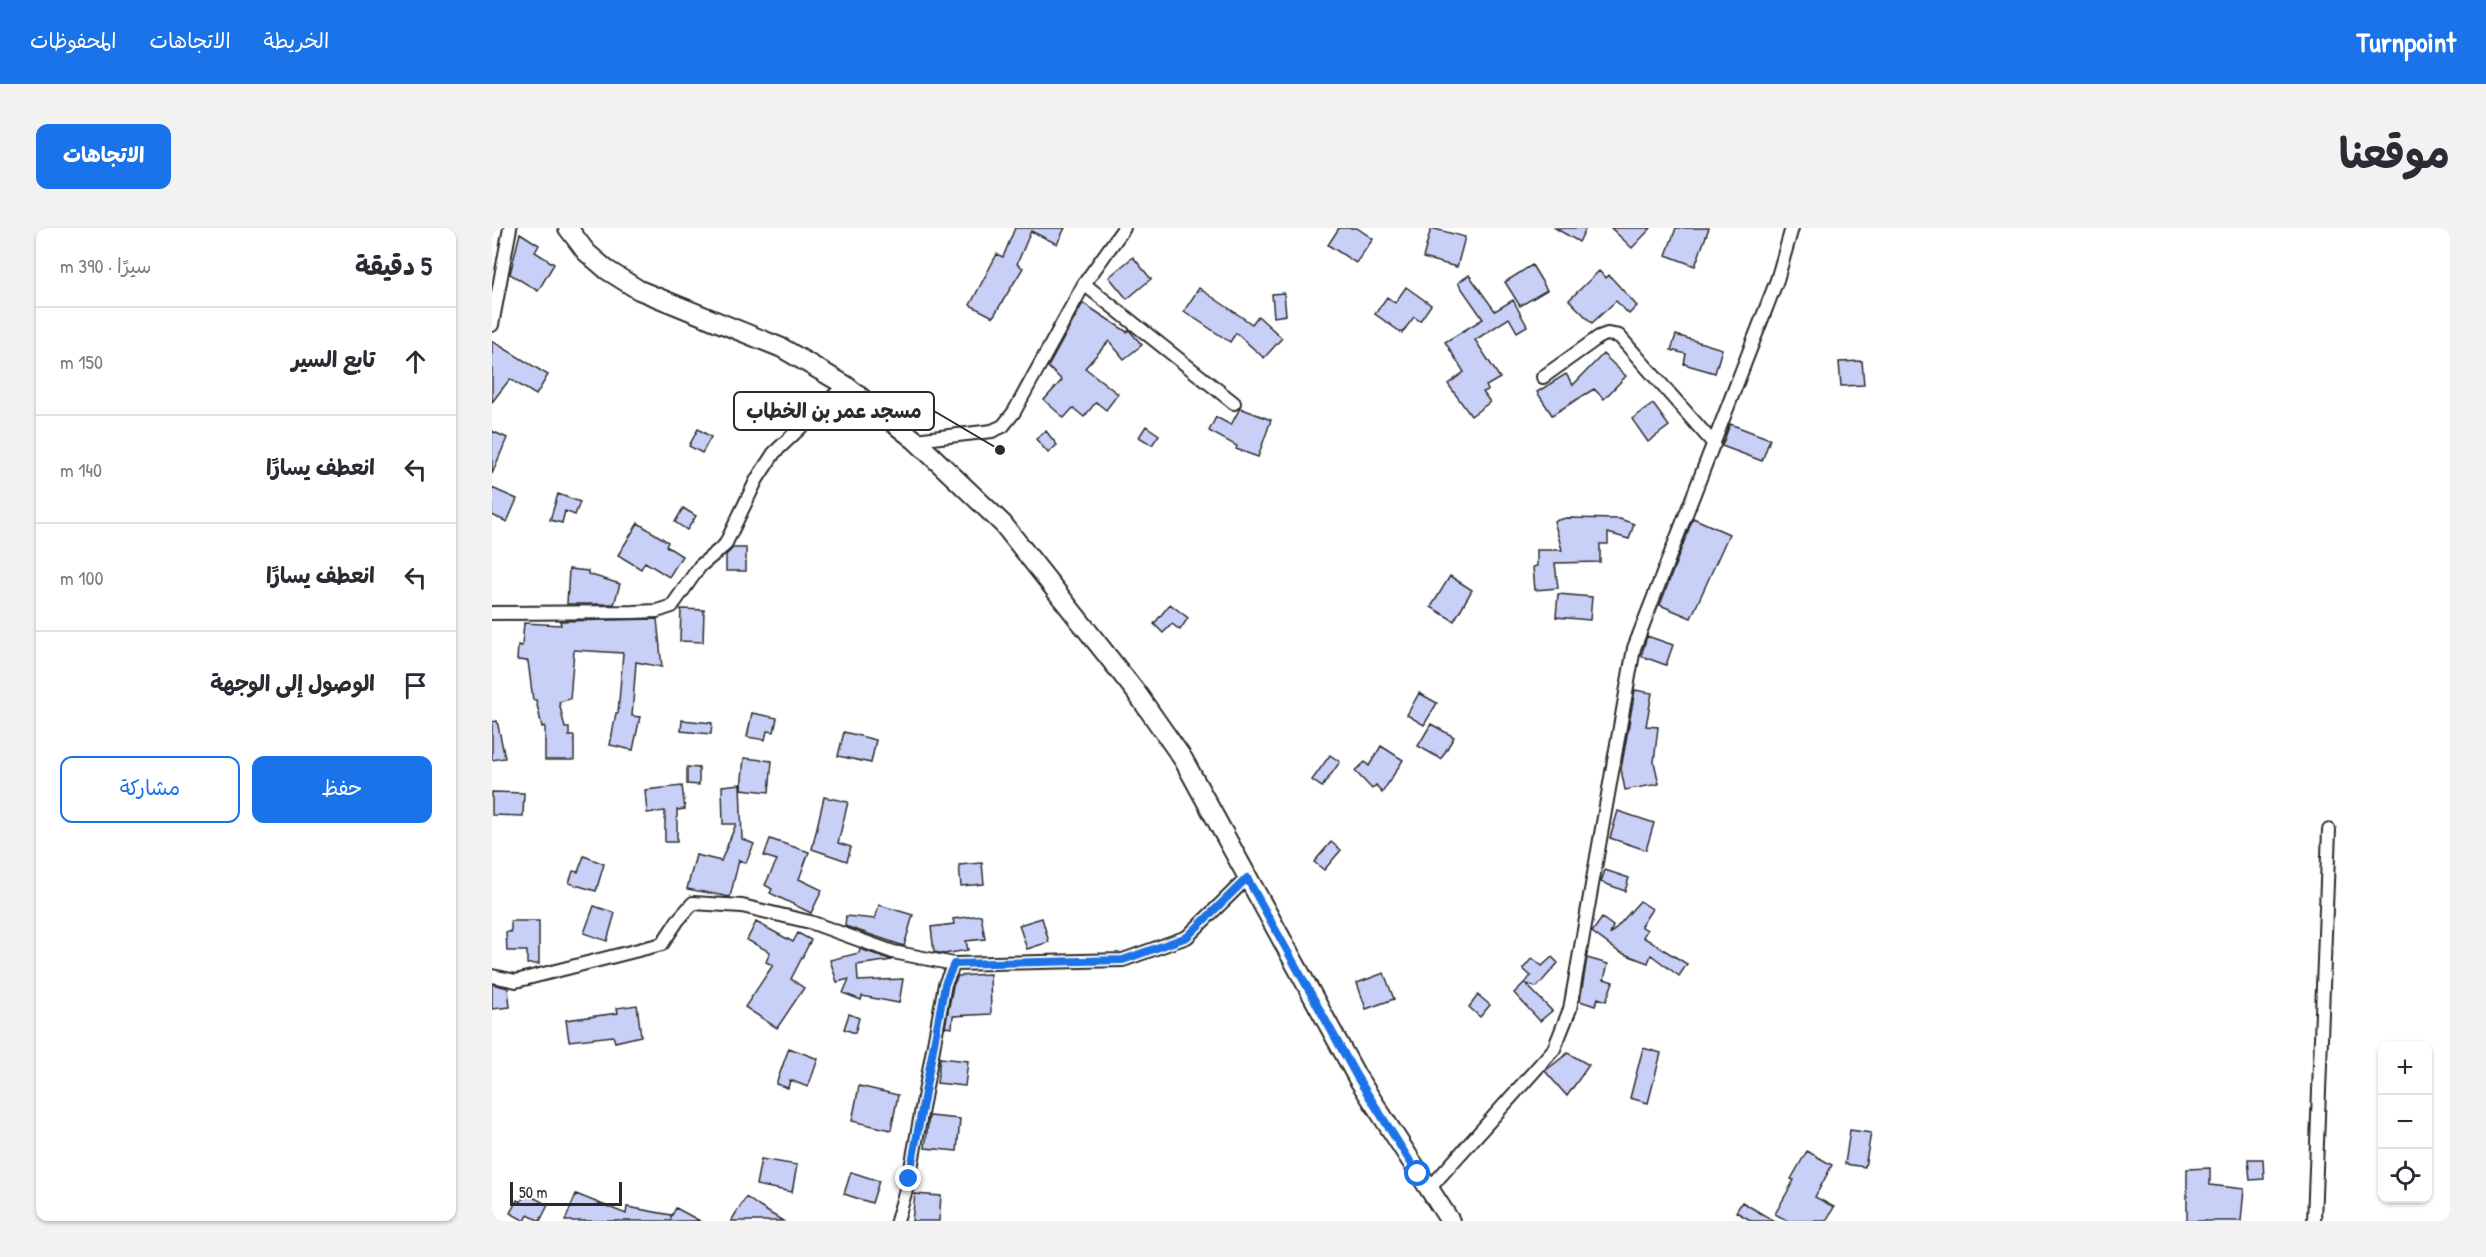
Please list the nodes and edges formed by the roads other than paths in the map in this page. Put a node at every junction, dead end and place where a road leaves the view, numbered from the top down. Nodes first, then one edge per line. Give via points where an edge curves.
1 (510, 228) edge
2 (568, 228) edge
3 (1124, 228) edge
4 (1792, 228) edge
5 (1084, 284) junction
6 (492, 325) edge
7 (1543, 377) dead end
8 (845, 385) junction
9 (1234, 403) dead end
10 (915, 440) junction
11 (1714, 444) junction
12 (492, 614) edge
13 (2329, 830) dead end
14 (1247, 878) junction
15 (954, 964) junction
16 (492, 976) edge
17 (1428, 1190) junction
18 (897, 1221) edge
19 (1450, 1221) edge
20 (2313, 1221) edge

1 - 6 street
2 - 8 main road via 586,252 639,290 782,348
3 - 5 street
4 - 11 street via 1777,280
5 - 9 street
5 - 10 street via 1003,426 992,431
7 - 11 street via 1599,337 1607,333 1619,336
8 - 10 main road
8 - 12 street via 774,453 724,545 700,566 672,606 657,611
10 - 14 main road via 1003,524 1136,692 1183,759
11 - 17 street via 1634,648 1570,1010 1554,1049
13 - 20 street
14 - 15 street via 1187,937 1123,960
14 - 17 main road via 1357,1077
15 - 16 street via 893,952 810,922 742,906 693,903 662,944 516,981
15 - 18 street via 945,984 909,1179
17 - 19 main road

